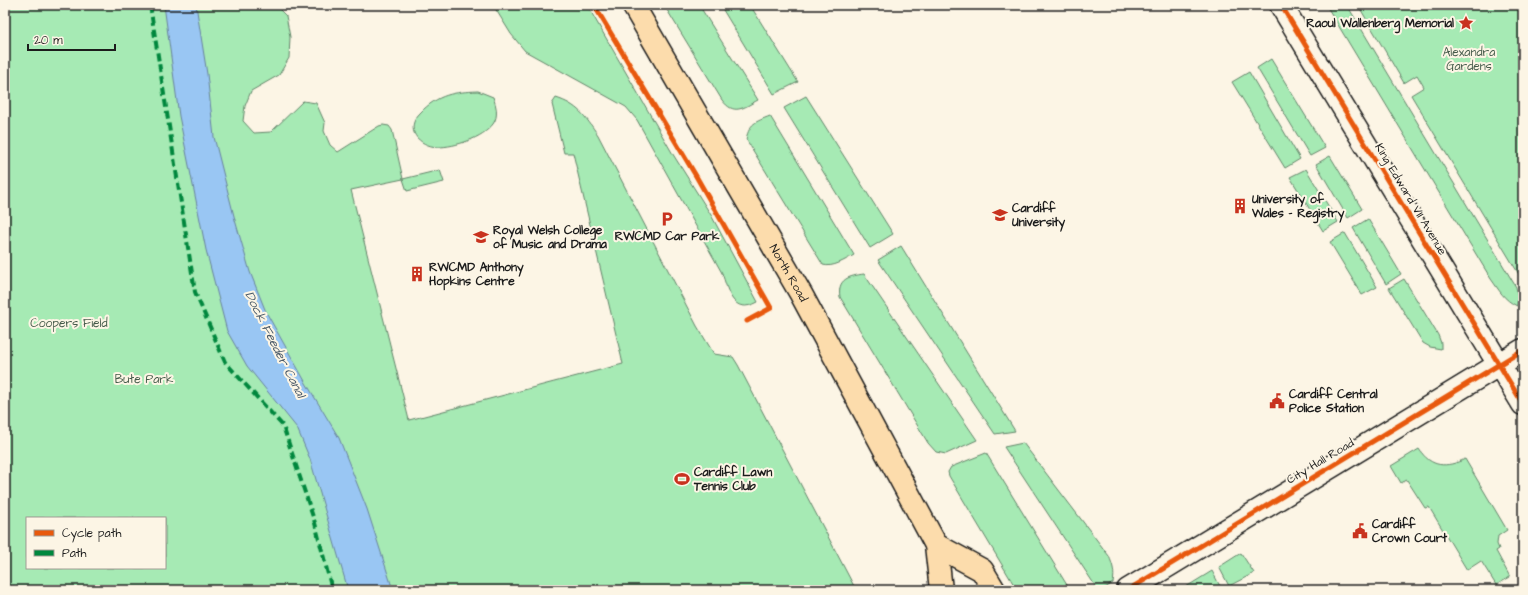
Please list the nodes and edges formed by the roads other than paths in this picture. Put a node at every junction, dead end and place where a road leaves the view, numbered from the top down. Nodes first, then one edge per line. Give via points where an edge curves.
1 (633, 5) edge
2 (1282, 5) edge
3 (1523, 350) edge
4 (1499, 364) junction
5 (1523, 404) edge
6 (936, 545) junction
7 (941, 590) edge
8 (994, 590) edge
9 (1128, 590) edge

1 - 6 main road, North Road via 801,294
2 - 4 street, King Edward VII Avenue
3 - 4 street, City Hall Road
4 - 5 street, King Edward VII Avenue
4 - 9 street, City Hall Road
6 - 7 main road, North Road
6 - 8 main road via 982,570

